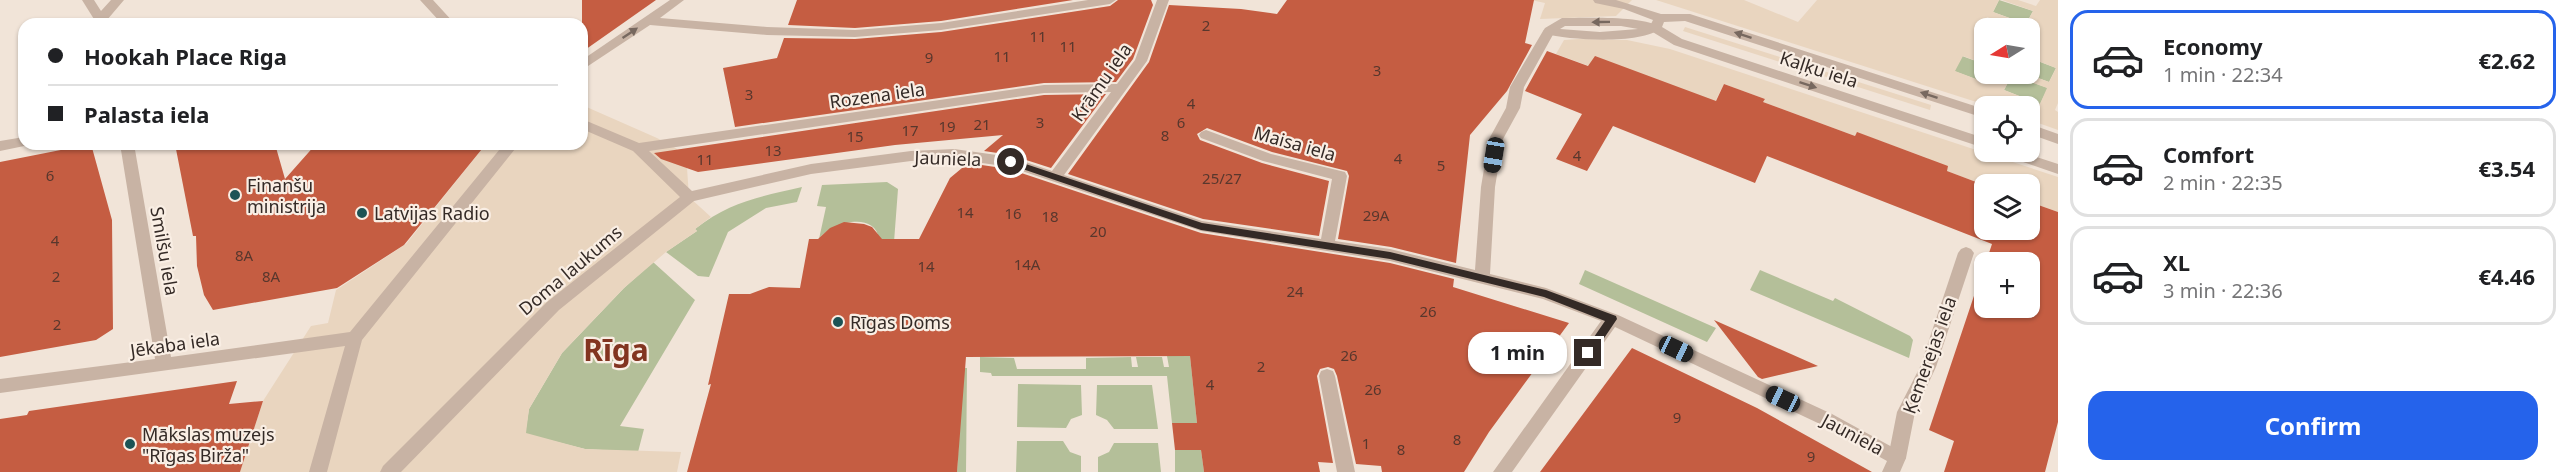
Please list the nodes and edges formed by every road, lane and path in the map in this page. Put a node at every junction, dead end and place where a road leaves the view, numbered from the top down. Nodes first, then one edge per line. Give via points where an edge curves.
1 (88, 0) edge
2 (118, 0) edge
3 (426, 0) edge
4 (678, 0) edge
5 (1110, 0) edge
6 (1163, 0) edge
7 (1599, 0) edge
8 (100, 18) edge
9 (104, 18) edge
10 (443, 18) edge
11 (649, 21) junction
12 (1657, 23) junction
13 (588, 62) edge
14 (1121, 88) junction
15 (1974, 111) edge
16 (588, 127) edge
17 (2040, 133) edge
18 (1206, 135) dead end
19 (2058, 139) edge
20 (1974, 140) edge
21 (18, 143) edge
22 (0, 146) edge
23 (638, 148) junction
24 (127, 150) edge
25 (507, 150) edge
26 (2039, 162) edge
27 (2058, 168) edge
28 (1055, 177) junction
29 (689, 197) junction
30 (1327, 245) junction
31 (1966, 253) dead end
32 (1482, 277) junction
33 (1612, 319) junction
34 (355, 338) junction
35 (165, 365) junction
36 (1327, 376) dead end
37 (0, 386) edge
38 (1894, 465) edge
39 (318, 472) edge
40 (389, 472) edge
41 (1346, 472) edge
42 (1502, 472) edge

1 - 8 street
2 - 9 street
3 - 10 street
4 - 11 street
5 - 11 street via 952,26 883,32 826,34
6 - 14 street, Krāmu iela via 1142,61
7 - 12 street, Kaļķu iela via 1627,6
13 -> 11 street
15 -> 12 street, Kaļķu iela via 1686,16
12 -> 20 street, Kaļķu iela via 1678,42
12 - 32 street via 1635,34 1549,31 1518,87 1513,108 1496,139 1488,187
14 - 23 street, Rozena iela via 1044,89
14 - 28 street, Krāmu iela
16 - 23 street
17 - 19 street
18 - 30 street, Maisa iela via 1268,158 1341,176
21 - 22 street
23 - 29 street
24 - 35 street, Smilšu iela
25 - 34 street
26 - 27 street
28 - 29 street, Jauniela via 1011,162 954,154 911,156 811,169
28 - 30 street, Jauniela via 1201,226
29 - 40 street, Doma laukums via 553,306
30 - 32 street, Jauniela
31 - 38 street, Ķemerejas iela via 1928,367 1906,412
32 - 33 street, Jauniela via 1546,294
33 - 38 street, Jauniela via 1826,419
33 - 42 street
34 - 35 street, Jēkaba iela
34 - 39 street
35 - 37 street, Jēkaba iela
36 - 41 street

